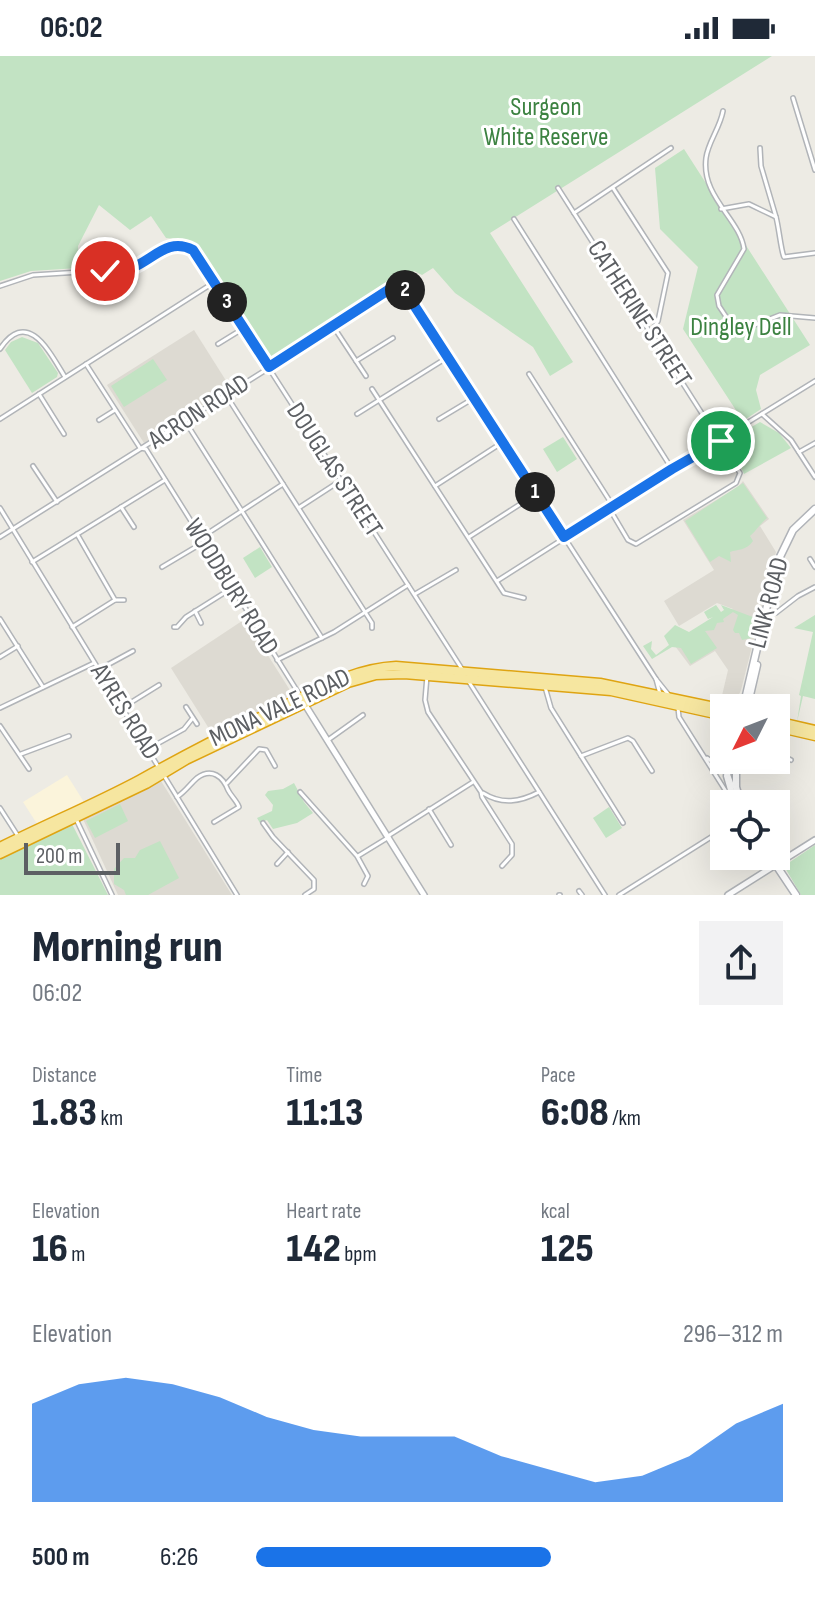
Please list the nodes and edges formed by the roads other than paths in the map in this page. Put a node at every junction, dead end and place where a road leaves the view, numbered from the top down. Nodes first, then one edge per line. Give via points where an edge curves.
1 (793, 98) dead end
2 (723, 111) dead end
3 (671, 148) dead end
4 (760, 148) dead end
5 (815, 170) edge
6 (558, 188) dead end
7 (613, 188) junction
8 (721, 209) junction
9 (574, 213) junction
10 (776, 217) junction
11 (514, 219) dead end
12 (103, 244) dead end
13 (815, 253) edge
14 (105, 271) junction
15 (214, 282) junction
16 (0, 286) edge
17 (815, 318) edge
18 (333, 326) junction
19 (244, 328) junction
20 (651, 332) junction
21 (393, 338) dead end
22 (218, 344) dead end
23 (0, 349) edge
24 (448, 357) junction
25 (356, 361) junction
26 (86, 364) junction
27 (269, 367) junction
28 (529, 374) dead end
29 (366, 376) dead end
30 (65, 377) junction
31 (815, 381) edge
32 (372, 389) dead end
33 (39, 394) junction
34 (226, 395) junction
35 (474, 398) junction
36 (380, 400) junction
37 (115, 410) junction
38 (357, 414) dead end
39 (762, 414) junction
40 (0, 419) edge
41 (439, 419) dead end
42 (99, 420) dead end
43 (185, 421) junction
44 (64, 434) dead end
45 (720, 440) junction
46 (503, 442) junction
47 (815, 443) edge
48 (143, 448) junction
49 (799, 452) junction
50 (33, 466) dead end
51 (672, 469) junction
52 (815, 477) edge
53 (165, 480) junction
54 (340, 481) junction
55 (283, 484) junction
56 (435, 486) junction
57 (536, 494) junction
58 (57, 502) junction
59 (121, 507) junction
60 (611, 507) junction
61 (0, 508) edge
62 (298, 508) junction
63 (815, 510) edge
64 (241, 511) junction
65 (134, 527) dead end
66 (13, 529) junction
67 (77, 534) junction
68 (0, 537) edge
69 (201, 537) junction
70 (468, 537) junction
71 (564, 537) junction
72 (204, 542) junction
73 (810, 559) dead end
74 (32, 562) junction
75 (162, 567) dead end
76 (815, 567) edge
77 (456, 570) dead end
78 (497, 581) junction
79 (408, 585) junction
80 (815, 587) edge
81 (232, 588) junction
82 (415, 594) junction
83 (524, 598) dead end
84 (115, 600) junction
85 (124, 600) dead end
86 (195, 611) junction
87 (365, 612) junction
88 (769, 612) junction
89 (0, 619) edge
90 (201, 623) dead end
91 (72, 627) junction
92 (174, 627) dead end
93 (372, 628) dead end
94 (322, 638) junction
95 (18, 646) junction
96 (133, 651) dead end
97 (0, 657) edge
98 (277, 660) junction
99 (94, 663) junction
100 (98, 670) junction
101 (427, 676) junction
102 (466, 676) junction
103 (656, 679) junction
104 (544, 682) junction
105 (159, 685) dead end
106 (43, 688) junction
107 (748, 694) edge
108 (748, 694) edge
109 (660, 695) junction
110 (671, 697) junction
111 (302, 700) junction
112 (679, 705) junction
113 (710, 706) edge
114 (186, 707) dead end
115 (0, 708) edge
116 (122, 708) junction
117 (710, 713) edge
118 (363, 715) dead end
119 (192, 719) junction
120 (197, 724) dead end
121 (790, 725) edge
122 (0, 726) edge
123 (790, 730) edge
124 (815, 733) edge
125 (69, 736) dead end
126 (328, 740) junction
127 (148, 749) junction
128 (21, 754) junction
129 (581, 756) junction
130 (705, 756) junction
131 (710, 759) edge
132 (275, 766) dead end
133 (29, 769) dead end
134 (161, 770) junction
135 (652, 771) dead end
136 (731, 774) edge
137 (473, 782) junction
138 (227, 783) junction
139 (728, 790) edge
140 (734, 790) edge
141 (300, 792) dead end
142 (481, 792) junction
143 (539, 792) junction
144 (177, 797) junction
145 (495, 799) junction
146 (0, 808) edge
147 (489, 808) junction
148 (429, 809) junction
149 (75, 818) junction
150 (214, 822) dead end
151 (263, 823) dead end
152 (623, 823) dead end
153 (388, 837) junction
154 (710, 838) edge
155 (20, 840) junction
156 (815, 840) edge
157 (451, 845) dead end
158 (0, 847) edge
159 (288, 852) junction
160 (0, 854) edge
161 (790, 855) edge
162 (357, 856) junction
163 (277, 864) dead end
164 (502, 866) dead end
165 (767, 870) edge
166 (780, 870) edge
167 (364, 884) dead end
168 (112, 895) edge
169 (237, 895) edge
170 (305, 895) edge
171 (424, 895) edge
172 (605, 895) edge
173 (619, 895) edge
174 (728, 895) edge
175 (796, 895) edge

1 - 5 street
2 - 8 street via 705,161
3 - 7 street
4 - 10 street
6 - 9 street, CATHERINE STREET
7 - 9 street
7 - 20 street via 668,273
8 - 10 street via 749,204
8 - 17 street via 744,249 719,290 725,316 747,328 780,315
9 - 20 street, CATHERINE STREET
10 - 13 street via 784,257
11 - 51 street
12 - 14 street
14 - 15 street, DOUGLAS STREET via 135,266 176,245 193,250
14 - 16 street via 33,275
15 - 19 street, DOUGLAS STREET
15 - 26 street
18 - 24 street, ACRON ROAD via 396,285 404,288
18 - 25 street
18 - 27 street, ACRON ROAD
19 - 22 street
19 - 27 street, DOUGLAS STREET
20 - 45 street, CATHERINE STREET
21 - 25 street
23 - 30 street via 10,336 35,335
24 - 35 street
24 - 36 street
25 - 29 street
26 - 30 street
26 - 37 street, WOODBURY ROAD
27 - 34 street, ACRON ROAD
27 - 54 street, DOUGLAS STREET
28 - 60 street
30 - 33 street
31 - 39 street
32 - 36 street
33 - 40 street
33 - 44 street
34 - 43 street, ACRON ROAD
34 - 55 street
35 - 41 street
35 - 46 street
36 - 38 street
36 - 56 street
37 - 42 street
37 - 48 street, WOODBURY ROAD
39 - 45 street
39 - 49 street
43 - 48 street, ACRON ROAD
43 - 64 street
45 - 51 street
45 - 60 street, CATHERINE STREET via 740,473 738,481 643,540 632,543
46 - 56 street
46 - 57 street
47 - 49 street
48 - 53 street, WOODBURY ROAD
48 - 58 street, ACRON ROAD
49 - 52 street
50 - 58 street
51 - 60 street
53 - 59 street
53 - 69 street, WOODBURY ROAD
54 - 62 street
54 - 79 street, DOUGLAS STREET
55 - 62 street
55 - 64 street
56 - 70 street
57 - 70 street
57 - 71 street
58 - 66 street, ACRON ROAD
59 - 65 street
59 - 67 street
60 - 71 street
61 - 66 street, AYRES ROAD
62 - 87 street
63 - 88 main road, LINK ROAD via 787,546
63 - 107 main road, LINK ROAD via 793,530 777,563
64 - 69 street
64 - 94 street
66 - 68 street, ACRON ROAD
66 - 74 street, AYRES ROAD
67 - 74 street
67 - 84 street
69 - 72 street, WOODBURY ROAD
70 - 78 street
71 - 78 street
71 - 103 street
72 - 75 street
72 - 81 street, WOODBURY ROAD
73 - 76 street
74 - 91 street, AYRES ROAD
77 - 82 street
78 - 83 street via 504,593
79 - 82 street, DOUGLAS STREET
79 - 87 street
80 - 88 street via 776,613
81 - 86 street
81 - 98 street, WOODBURY ROAD
82 - 102 street, DOUGLAS STREET
84 - 85 street
84 - 91 street
86 - 90 street
86 - 92 street
87 - 93 street
87 - 94 street
88 - 108 main road, LINK ROAD
89 - 95 street
91 - 99 street, AYRES ROAD
94 - 98 street
95 - 97 street
95 - 106 street
96 - 100 street
98 - 111 street, WOODBURY ROAD
99 - 100 street, AYRES ROAD
99 - 106 street
100 - 116 street, AYRES ROAD
101 - 102 highway, MONA VALE ROAD
101 - 111 highway, MONA VALE ROAD via 387,673
101 - 137 street via 428,712
102 - 104 highway, MONA VALE ROAD
102 - 111 highway, MONA VALE ROAD via 382,667 349,675
102 - 143 street, DOUGLAS STREET
103 - 109 street
103 - 110 street
104 - 109 highway, MONA VALE ROAD via 618,686
104 - 112 highway, MONA VALE ROAD
104 - 129 street via 551,708
105 - 116 street
106 - 115 street
109 - 110 highway, MONA VALE ROAD
110 - 112 street
110 - 113 highway, MONA VALE ROAD
111 - 126 street, WOODBURY ROAD
111 - 134 highway, MONA VALE ROAD
112 - 117 highway, MONA VALE ROAD
112 - 130 street via 679,717
114 - 119 street
116 - 127 street, AYRES ROAD
118 - 126 street
119 - 120 street
119 - 127 street
121 - 124 highway
122 - 128 street
123 - 124 highway
125 - 128 street
126 - 153 street, WOODBURY ROAD
127 - 134 street, AYRES ROAD
128 - 133 street
129 - 135 street via 628,738
129 - 152 street
130 - 131 street
130 - 139 street
132 - 138 street via 266,750 259,749
134 - 144 street, AYRES ROAD
134 - 149 highway, MONA VALE ROAD via 146,784
134 - 155 highway, MONA VALE ROAD
136 - 140 main road
137 - 142 street
137 - 148 street
138 - 144 street via 211,773
138 - 150 street via 239,807
141 - 162 street
142 - 145 street
142 - 147 street
143 - 145 street via 513,802
143 - 172 street, DOUGLAS STREET
144 - 169 street, AYRES ROAD
145 - 147 street
146 - 155 street
147 - 164 street via 513,850
148 - 153 street
148 - 157 street
149 - 155 highway, MONA VALE ROAD
149 - 168 street
151 - 159 street
153 - 162 street
153 - 171 street, WOODBURY ROAD
154 - 173 street
155 - 158 highway, MONA VALE ROAD
155 - 160 highway, MONA VALE ROAD
156 - 161 street
159 - 163 street
159 - 170 street via 314,880 314,889
162 - 167 street via 368,876
165 - 174 street
166 - 175 main road

